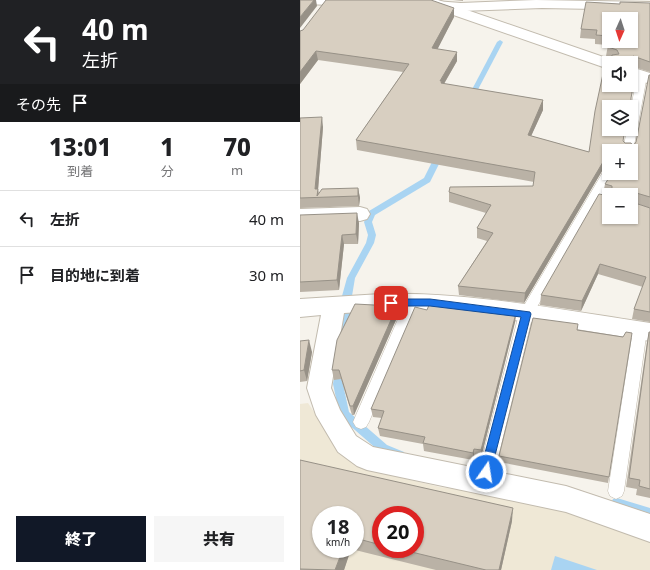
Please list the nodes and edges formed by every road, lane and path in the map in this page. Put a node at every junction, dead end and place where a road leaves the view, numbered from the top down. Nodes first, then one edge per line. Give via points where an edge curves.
1 (305, 0) edge
2 (328, 1) junction
3 (367, 2) edge
4 (422, 2) edge
5 (543, 2) edge
6 (650, 6) edge
7 (319, 13) edge
8 (602, 62) edge
9 (641, 75) edge
10 (629, 144) edge
11 (604, 180) edge
12 (594, 197) junction
13 (602, 199) edge
14 (360, 214) dead end
15 (300, 216) edge
16 (412, 303) junction
17 (334, 305) junction
18 (300, 308) edge
19 (526, 314) junction
20 (645, 331) edge
21 (361, 422) dead end
22 (486, 472) junction
23 (616, 491) dead end
24 (650, 528) edge

1 - 2 street
2 - 3 street
2 - 7 lane
4 - 5 street via 461,7
4 - 8 street
5 - 6 street
9 - 10 lane
11 - 12 lane
12 - 13 lane
12 - 19 lane
14 - 15 street
16 - 17 street
16 - 19 street
16 - 21 lane
17 - 18 street
17 - 22 street via 319,388 329,415 347,444 367,458
19 - 20 street
19 - 22 lane
20 - 23 lane
22 - 24 street

